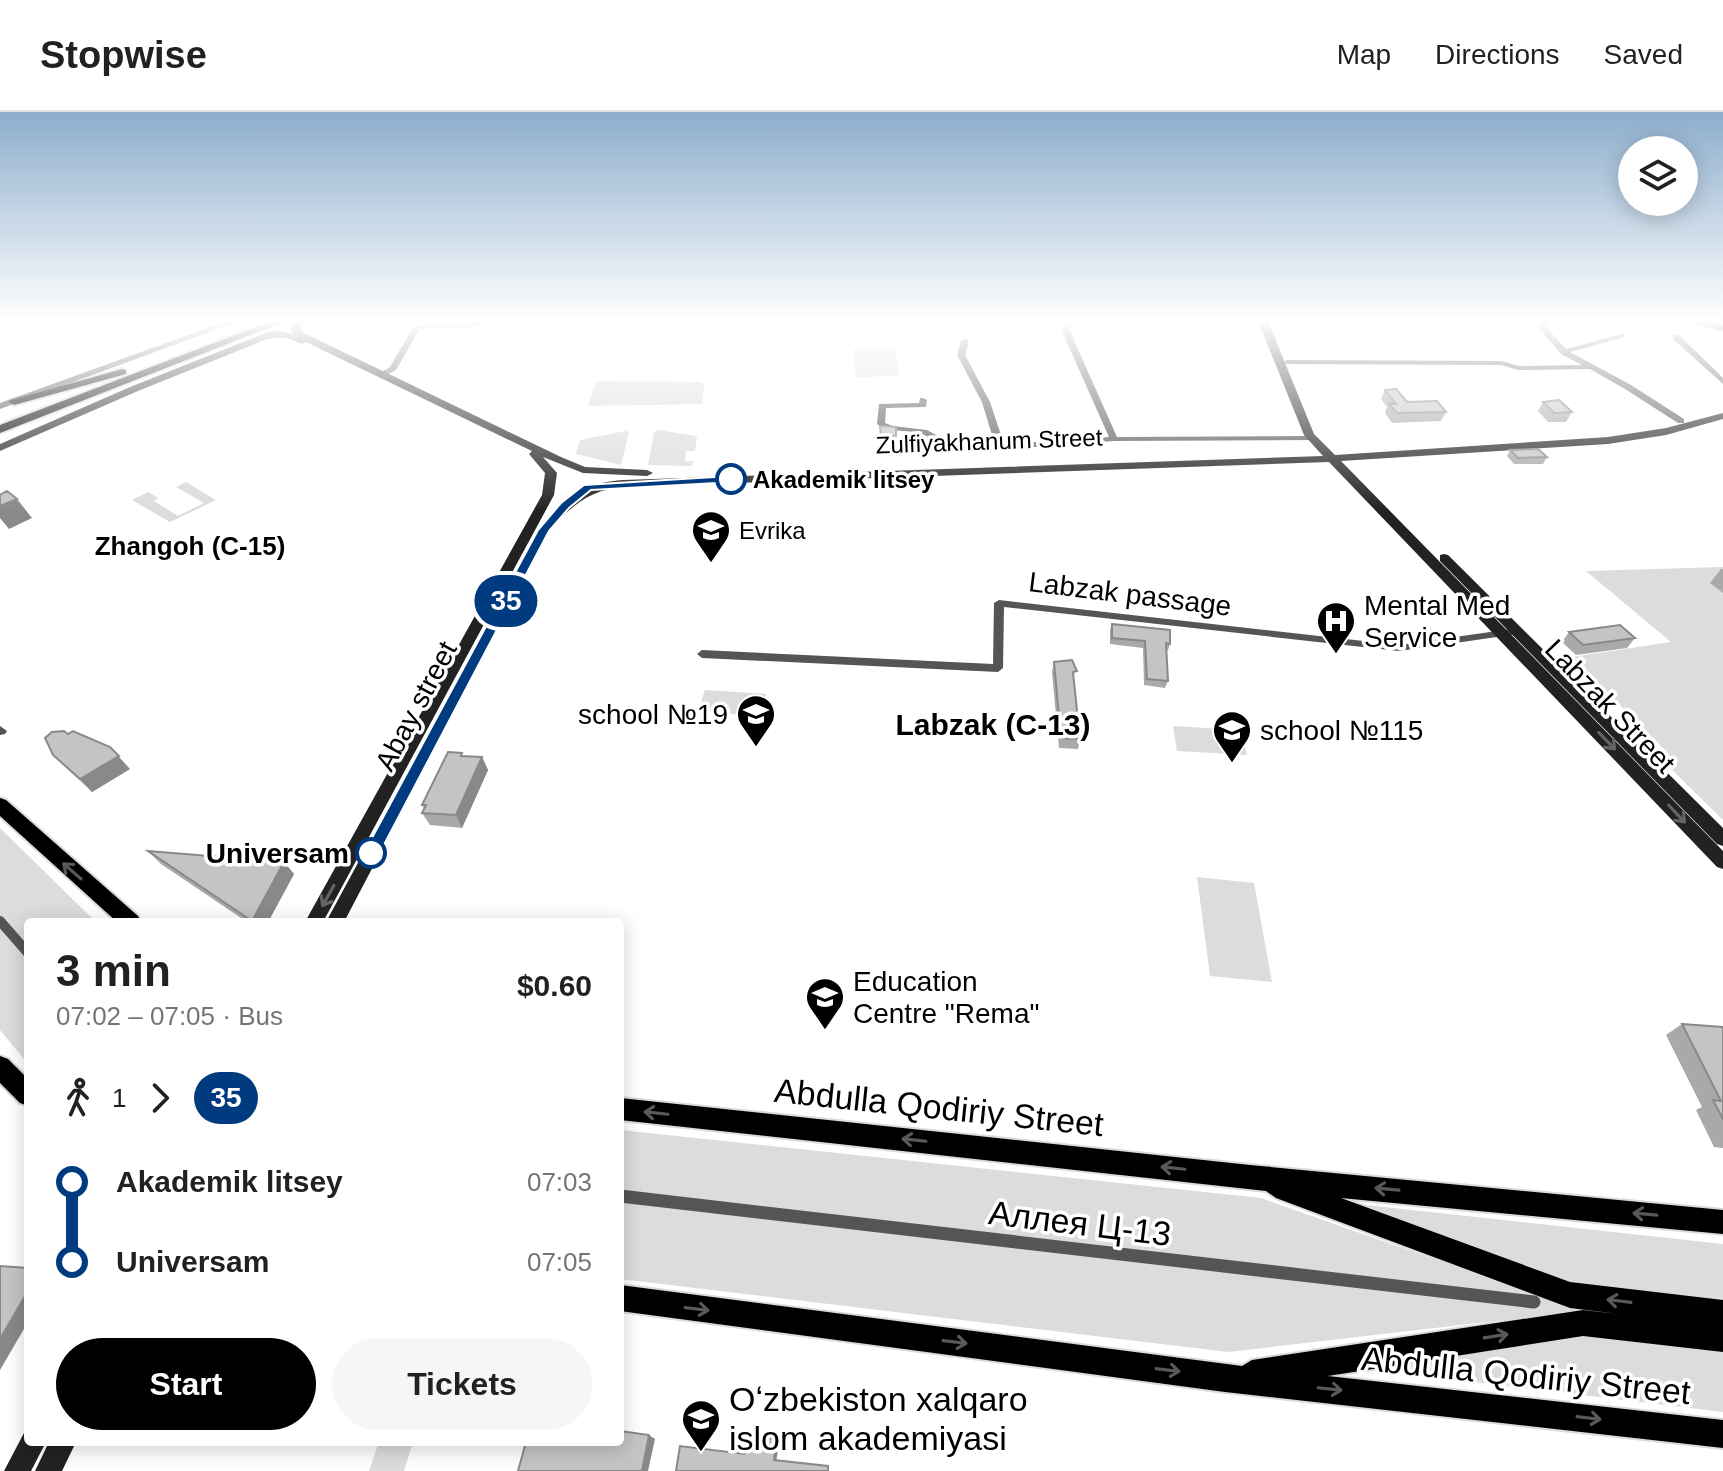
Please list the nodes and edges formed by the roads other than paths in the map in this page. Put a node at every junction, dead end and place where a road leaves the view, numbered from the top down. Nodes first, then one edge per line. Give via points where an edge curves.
1 (60, 384) edge
2 (76, 384) edge
3 (95, 384) edge
4 (117, 384) edge
5 (145, 384) edge
6 (393, 384) edge
7 (404, 384) edge
8 (977, 384) edge
9 (1090, 384) edge
10 (1287, 384) edge
11 (1297, 384) edge
12 (1622, 384) edge
13 (134, 389) junction
14 (82, 398) junction
15 (923, 400) dead end
16 (14, 401) junction
17 (0, 406) edge
18 (1723, 406) edge
19 (1723, 416) edge
20 (0, 420) edge
21 (1681, 421) junction
22 (1693, 427) junction
23 (0, 429) edge
24 (1635, 429) junction
25 (1647, 437) junction
26 (1312, 438) junction
27 (1598, 438) junction
28 (1114, 439) junction
29 (0, 445) edge
30 (1000, 446) junction
31 (1333, 453) junction
32 (1295, 462) junction
33 (583, 470) junction
34 (1344, 472) junction
35 (550, 483) junction
36 (588, 487) junction
37 (484, 627) junction
38 (1510, 632) junction
39 (702, 654) dead end
40 (1641, 764) junction
41 (0, 805) edge
42 (1723, 839) edge
43 (1723, 862) edge
44 (127, 918) edge
45 (316, 918) edge
46 (337, 918) edge
47 (0, 921) edge
48 (24, 948) edge
49 (0, 1067) edge
50 (24, 1091) edge
51 (624, 1109) edge
52 (1250, 1177) junction
53 (624, 1196) edge
54 (1723, 1222) edge
55 (624, 1299) edge
56 (1534, 1302) dead end
57 (1723, 1313) edge
58 (1723, 1339) edge
59 (1225, 1378) junction
60 (1723, 1434) edge
61 (31, 1446) edge
62 (61, 1446) edge
63 (17, 1471) edge
64 (48, 1471) edge

1 - 16 street
2 - 16 main road
3 - 20 main road
4 - 14 main road
5 - 13 main road
6 - 35 main road via 541,459 551,473
7 - 33 main road, Zulfiyakhanum Street
8 - 30 street
9 - 28 street
10 - 26 main road, Labzak Street
11 - 31 main road, Labzak Street
12 - 21 street
13 - 14 main road
13 - 29 main road
14 - 23 main road
15 - 30 street via 923,405 882,406 881,424 894,431 924,432 952,449
16 - 17 street
18 - 21 main road, Zulfiyakhanum Street
19 - 22 main road, Zulfiyakhanum Street
21 - 22 main road
21 - 24 main road, Zulfiyakhanum Street
22 - 25 main road, Zulfiyakhanum Street
23 - 29 main road via 19,431
24 - 25 main road
24 - 27 main road, Zulfiyakhanum Street
25 - 27 main road, Zulfiyakhanum Street
26 - 28 street
26 - 31 main road, Labzak Street
27 - 31 main road, Zulfiyakhanum Street
28 - 30 street
31 - 32 main road, Zulfiyakhanum Street
31 - 33 main road, Zulfiyakhanum Street via 698,473
31 - 34 main road, Labzak Street
31 - 38 main road, Labzak Street
32 - 34 main road via 1319,462
32 - 36 main road, Zulfiyakhanum Street
33 - 35 main road via 562,472
33 - 36 main road via 594,477
34 - 38 main road, Labzak Street
35 - 36 main road, Zulfiyakhanum Street via 561,492
35 - 37 main road, Abay street
36 - 37 main road, Abay street via 544,530
37 -> 45 main road, Abay street
37 - 46 main road, Abay street
38 - 39 street, Labzak passage via 1399,648 999,603 998,668
38 - 40 main road, Labzak Street
40 - 42 main road, Labzak Street
40 -> 43 main road, Labzak Street
44 -> 41 main road
47 - 48 street
49 - 50 main road
52 -> 51 main road, Abdulla Qodiriy Street
54 -> 52 main road, Abdulla Qodiriy Street
57 -> 52 main road, Abdulla Qodiriy Street via 1570,1295
53 - 56 street, Аллея Ц-13
55 -> 59 main road, Abdulla Qodiriy Street
59 -> 58 main road, Abdulla Qodiriy Street via 1583,1323
59 -> 60 main road, Abdulla Qodiriy Street
61 - 63 main road
62 - 64 main road

